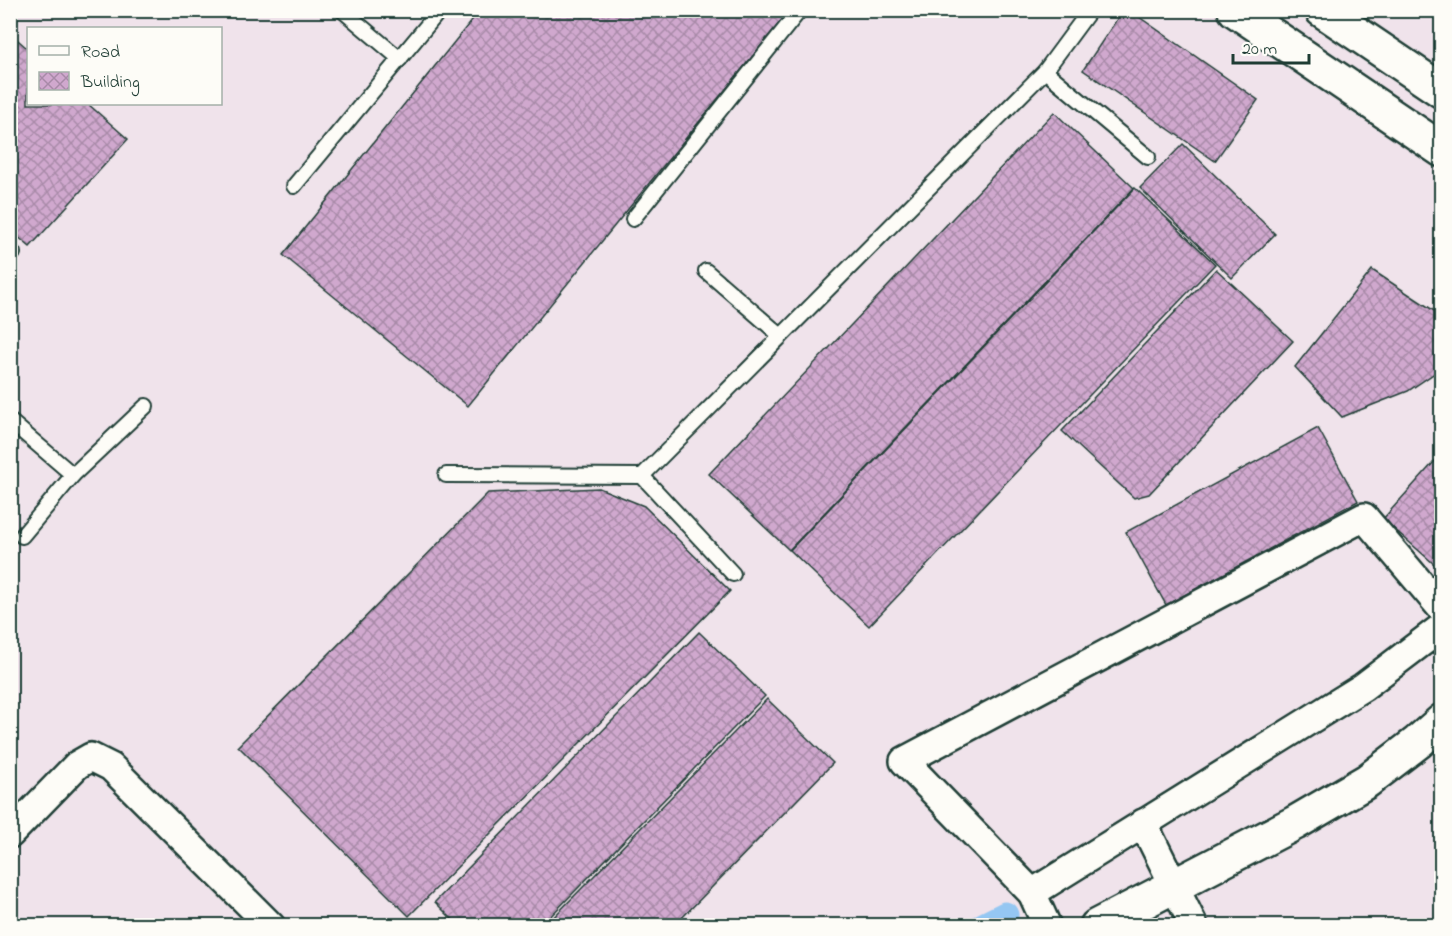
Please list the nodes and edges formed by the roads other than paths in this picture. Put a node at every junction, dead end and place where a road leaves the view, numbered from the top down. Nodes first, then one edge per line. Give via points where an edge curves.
1 (342, 10) edge
2 (440, 10) edge
3 (800, 10) edge
4 (1090, 10) edge
5 (1236, 10) edge
6 (1322, 10) edge
7 (400, 59) junction
8 (1045, 71) junction
9 (1442, 91) edge
10 (1442, 150) edge
11 (1148, 157) dead end
12 (294, 186) dead end
13 (633, 219) dead end
14 (706, 271) dead end
15 (781, 336) junction
16 (146, 406) dead end
17 (10, 421) edge
18 (73, 475) junction
19 (446, 475) dead end
20 (642, 476) junction
21 (22, 536) dead end
22 (733, 574) dead end
23 (1442, 609) edge
24 (1442, 627) edge
25 (1442, 721) edge
26 (1143, 823) junction
27 (10, 834) edge
28 (1174, 885) junction
29 (1032, 892) junction
30 (271, 926) edge
31 (1047, 926) edge
32 (1097, 926) edge
33 (1194, 926) edge

1 - 7 lane
2 - 7 lane
3 - 13 lane
4 - 8 lane
5 - 10 street
6 - 9 street
7 - 12 lane
8 - 11 lane
8 - 15 lane
14 - 15 lane
15 - 20 lane
16 - 18 lane
17 - 18 lane
18 - 21 lane
19 - 20 lane
20 - 22 lane
23 - 29 street via 1364,517 904,761
24 - 26 street via 1363,687
25 - 28 street via 1367,781
26 - 28 street
26 - 29 street
27 - 30 street via 77,765 91,758 111,767
28 - 32 street
28 - 33 street
29 - 31 street

